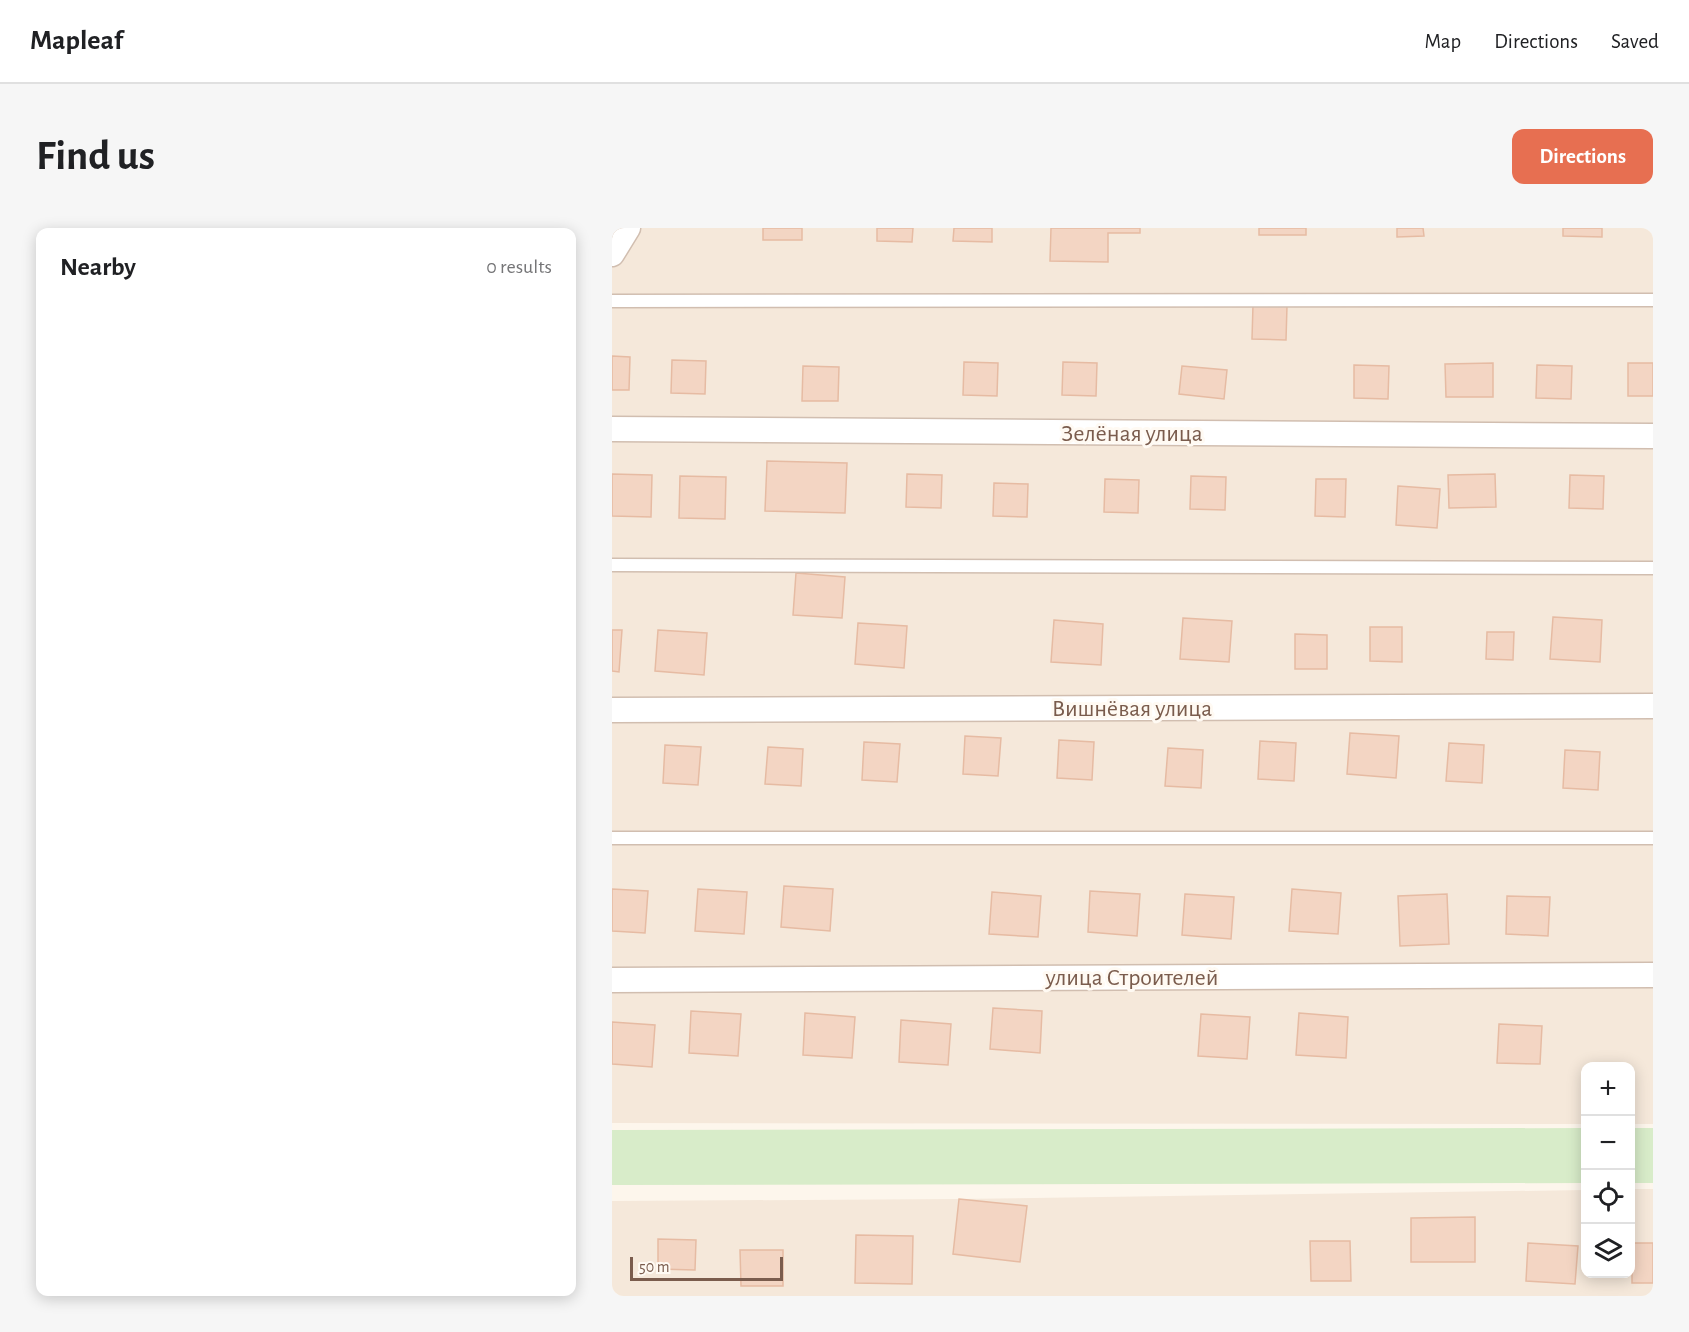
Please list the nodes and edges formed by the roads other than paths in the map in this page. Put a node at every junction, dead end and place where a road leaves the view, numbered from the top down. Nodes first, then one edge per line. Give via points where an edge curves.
1 (1653, 300) edge
2 (612, 301) edge
3 (612, 429) edge
4 (1653, 436) edge
5 (612, 566) edge
6 (1653, 568) edge
7 (1653, 706) edge
8 (612, 710) edge
9 (612, 838) edge
10 (1653, 838) edge
11 (1653, 975) edge
12 (612, 980) edge

1 - 2 lane
3 - 4 street, Зелёная улица
5 - 6 lane
7 - 8 street, Вишнёвая улица
9 - 10 lane
11 - 12 street, улица Строителей

